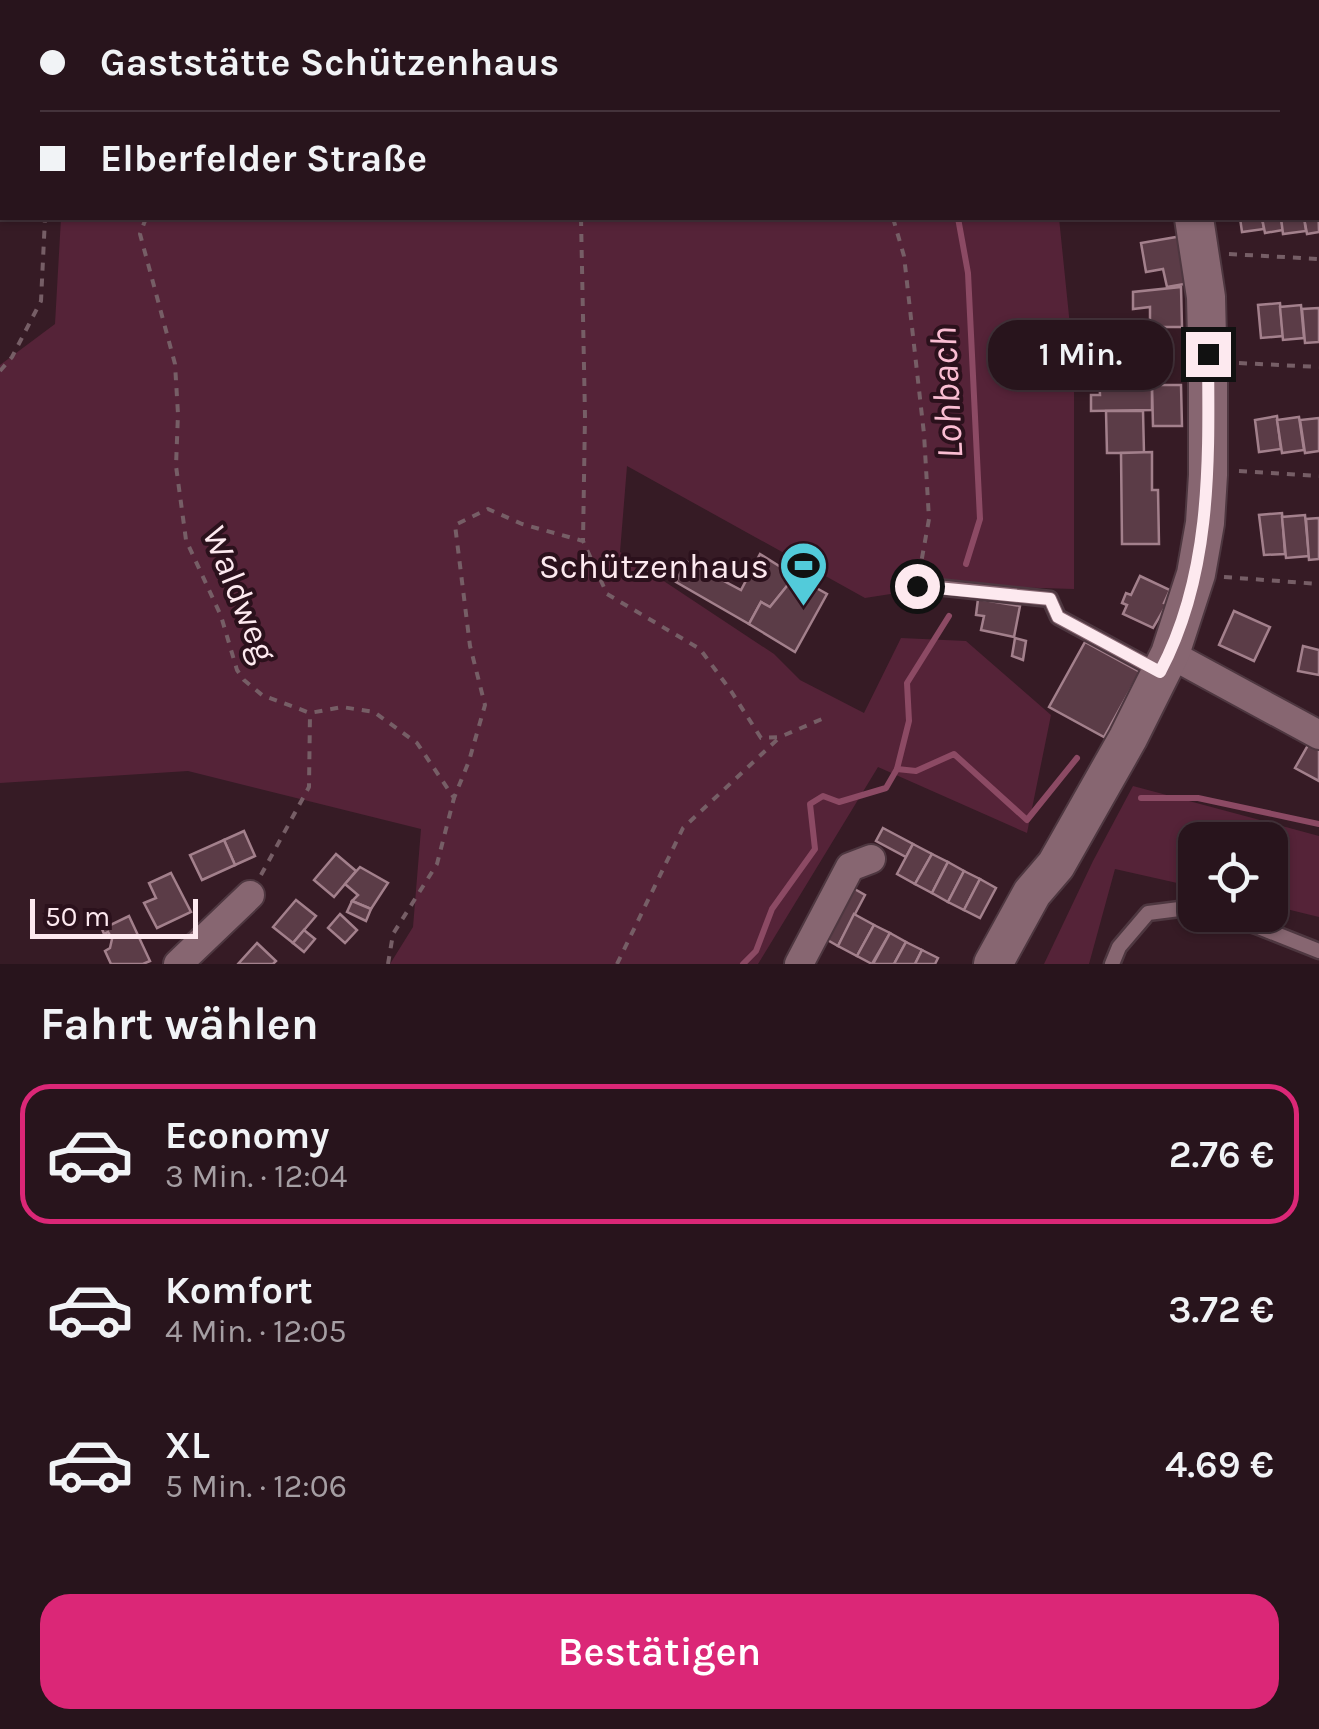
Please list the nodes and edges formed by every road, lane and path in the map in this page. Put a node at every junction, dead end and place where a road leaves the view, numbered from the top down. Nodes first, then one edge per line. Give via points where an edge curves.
1 (45, 220) edge
2 (145, 220) edge
3 (581, 220) edge
4 (894, 220) edge
5 (1194, 220) edge
6 (1226, 254) dead end
7 (1319, 259) edge
8 (1239, 363) dead end
9 (1319, 367) edge
10 (0, 371) edge
11 (1235, 471) dead end
12 (1319, 476) edge
13 (584, 541) junction
14 (1219, 577) dead end
15 (1319, 584) edge
16 (917, 586) joint
17 (1165, 663) junction
18 (310, 712) junction
19 (822, 719) dead end
20 (1319, 735) edge
21 (780, 738) junction
22 (454, 798) junction
23 (871, 859) dead end
24 (1056, 865) junction
25 (250, 895) joint
26 (1178, 909) edge
27 (1271, 932) edge
28 (1319, 951) edge
29 (178, 964) edge
30 (388, 964) edge
31 (617, 964) edge
32 (799, 964) edge
33 (993, 964) edge
34 (1014, 964) edge
35 (1112, 964) edge

1 - 10 path via 42,301
2 - 18 path, Waldweg via 140,234 175,364 176,466 186,540 244,680
3 - 13 path
4 - 16 path via 904,256 924,434 928,520
5 - 17 main road via 1206,297 1208,475 1196,574
6 - 7 path
8 - 9 path
11 - 12 path
13 - 21 path via 607,594 700,650 760,738
13 - 22 path via 488,510 455,525 470,646 485,705
14 - 15 path
16 - 17 lane via 1050,599 1058,617
17 - 20 street
17 - 24 main road
18 - 22 path, Waldweg via 374,712 417,744
18 - 25 path via 309,787
19 - 21 path
21 - 31 path via 683,828
22 - 30 path via 436,864 393,934
23 - 32 street via 850,867
24 - 33 main road via 1032,893
24 - 34 main road via 1046,903
25 - 29 street
26 - 35 lane via 1148,913
27 - 28 lane

